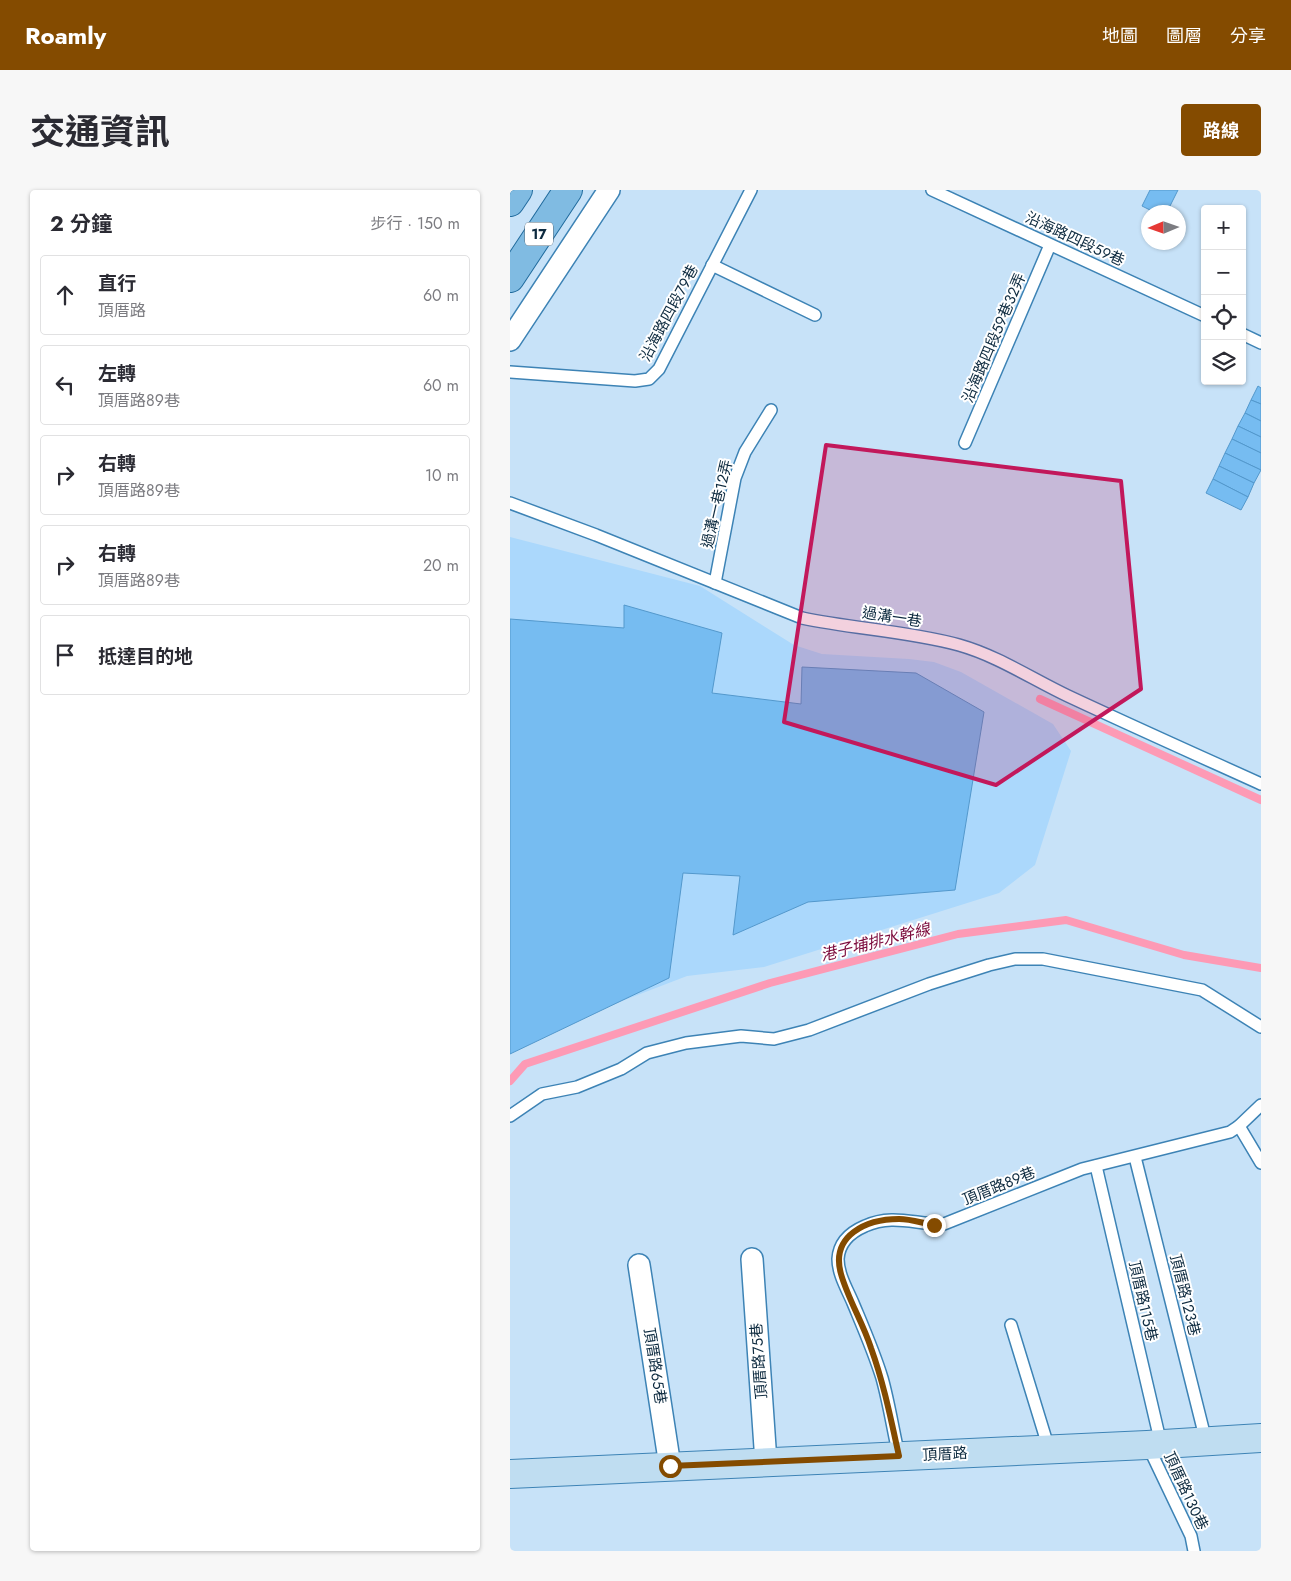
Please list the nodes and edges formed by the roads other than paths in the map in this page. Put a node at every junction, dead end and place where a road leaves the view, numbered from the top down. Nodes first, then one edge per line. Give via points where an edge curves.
1 (518, 190) edge
2 (568, 190) edge
3 (609, 190) edge
4 (751, 190) edge
5 (932, 190) edge
6 (510, 202) edge
7 (1050, 244) junction
8 (712, 264) junction
9 (510, 278) edge
10 (1201, 314) edge
11 (815, 316) dead end
12 (1246, 336) edge
13 (510, 340) edge
14 (1261, 343) edge
15 (510, 372) edge
16 (771, 410) dead end
17 (964, 443) dead end
18 (510, 503) edge
19 (715, 583) junction
20 (1261, 784) edge
21 (1261, 1027) edge
22 (1261, 1105) edge
23 (510, 1116) edge
24 (1239, 1126) junction
25 (1134, 1157) junction
26 (1261, 1163) edge
27 (1096, 1166) junction
28 (752, 1259) dead end
29 (639, 1265) dead end
30 (1011, 1325) dead end
31 (1261, 1438) edge
32 (1206, 1441) junction
33 (1154, 1444) junction
34 (1050, 1449) junction
35 (899, 1456) junction
36 (766, 1462) junction
37 (670, 1466) junction
38 (510, 1474) edge
39 (1194, 1551) edge

1 - 6 main road
2 - 9 main road, 17
3 - 13 street
4 - 8 lane, 沿海路四段79巷
5 - 7 lane, 沿海路四段59巷
7 - 10 lane, 沿海路四段59巷
7 - 17 lane, 沿海路四段59巷32弄
8 - 11 lane
8 - 15 lane, 沿海路四段79巷 via 658,370 649,379 635,382
12 - 14 lane
16 - 19 lane, 過溝一巷12弄 via 745,452 736,478
18 - 19 lane, 過溝一巷
19 - 20 lane, 過溝一巷 via 802,618 918,636 987,654 1067,695
21 - 23 lane via 1202,990 1043,959 1015,959 929,984 774,1039 741,1036 686,1043 647,1053 622,1069 577,1087 542,1094
22 - 24 lane, 頂厝路89巷
24 - 25 lane, 頂厝路89巷 via 1230,1132
24 - 26 lane
25 - 27 lane, 頂厝路89巷
25 - 32 lane, 頂厝路123巷
27 - 33 lane, 頂厝路115巷
27 - 35 lane, 頂厝路89巷 via 944,1224 902,1219 878,1221 850,1234 842,1244 838,1259 841,1274 882,1378
28 - 36 street, 頂厝路75巷
29 - 37 street, 頂厝路65巷
30 - 34 lane
31 - 32 street, 頂厝路
32 - 33 street, 頂厝路
33 - 34 street, 頂厝路
33 - 39 lane, 頂厝路130巷
34 - 35 street, 頂厝路
35 - 36 street, 頂厝路
36 - 37 street, 頂厝路
37 - 38 street, 頂厝路

